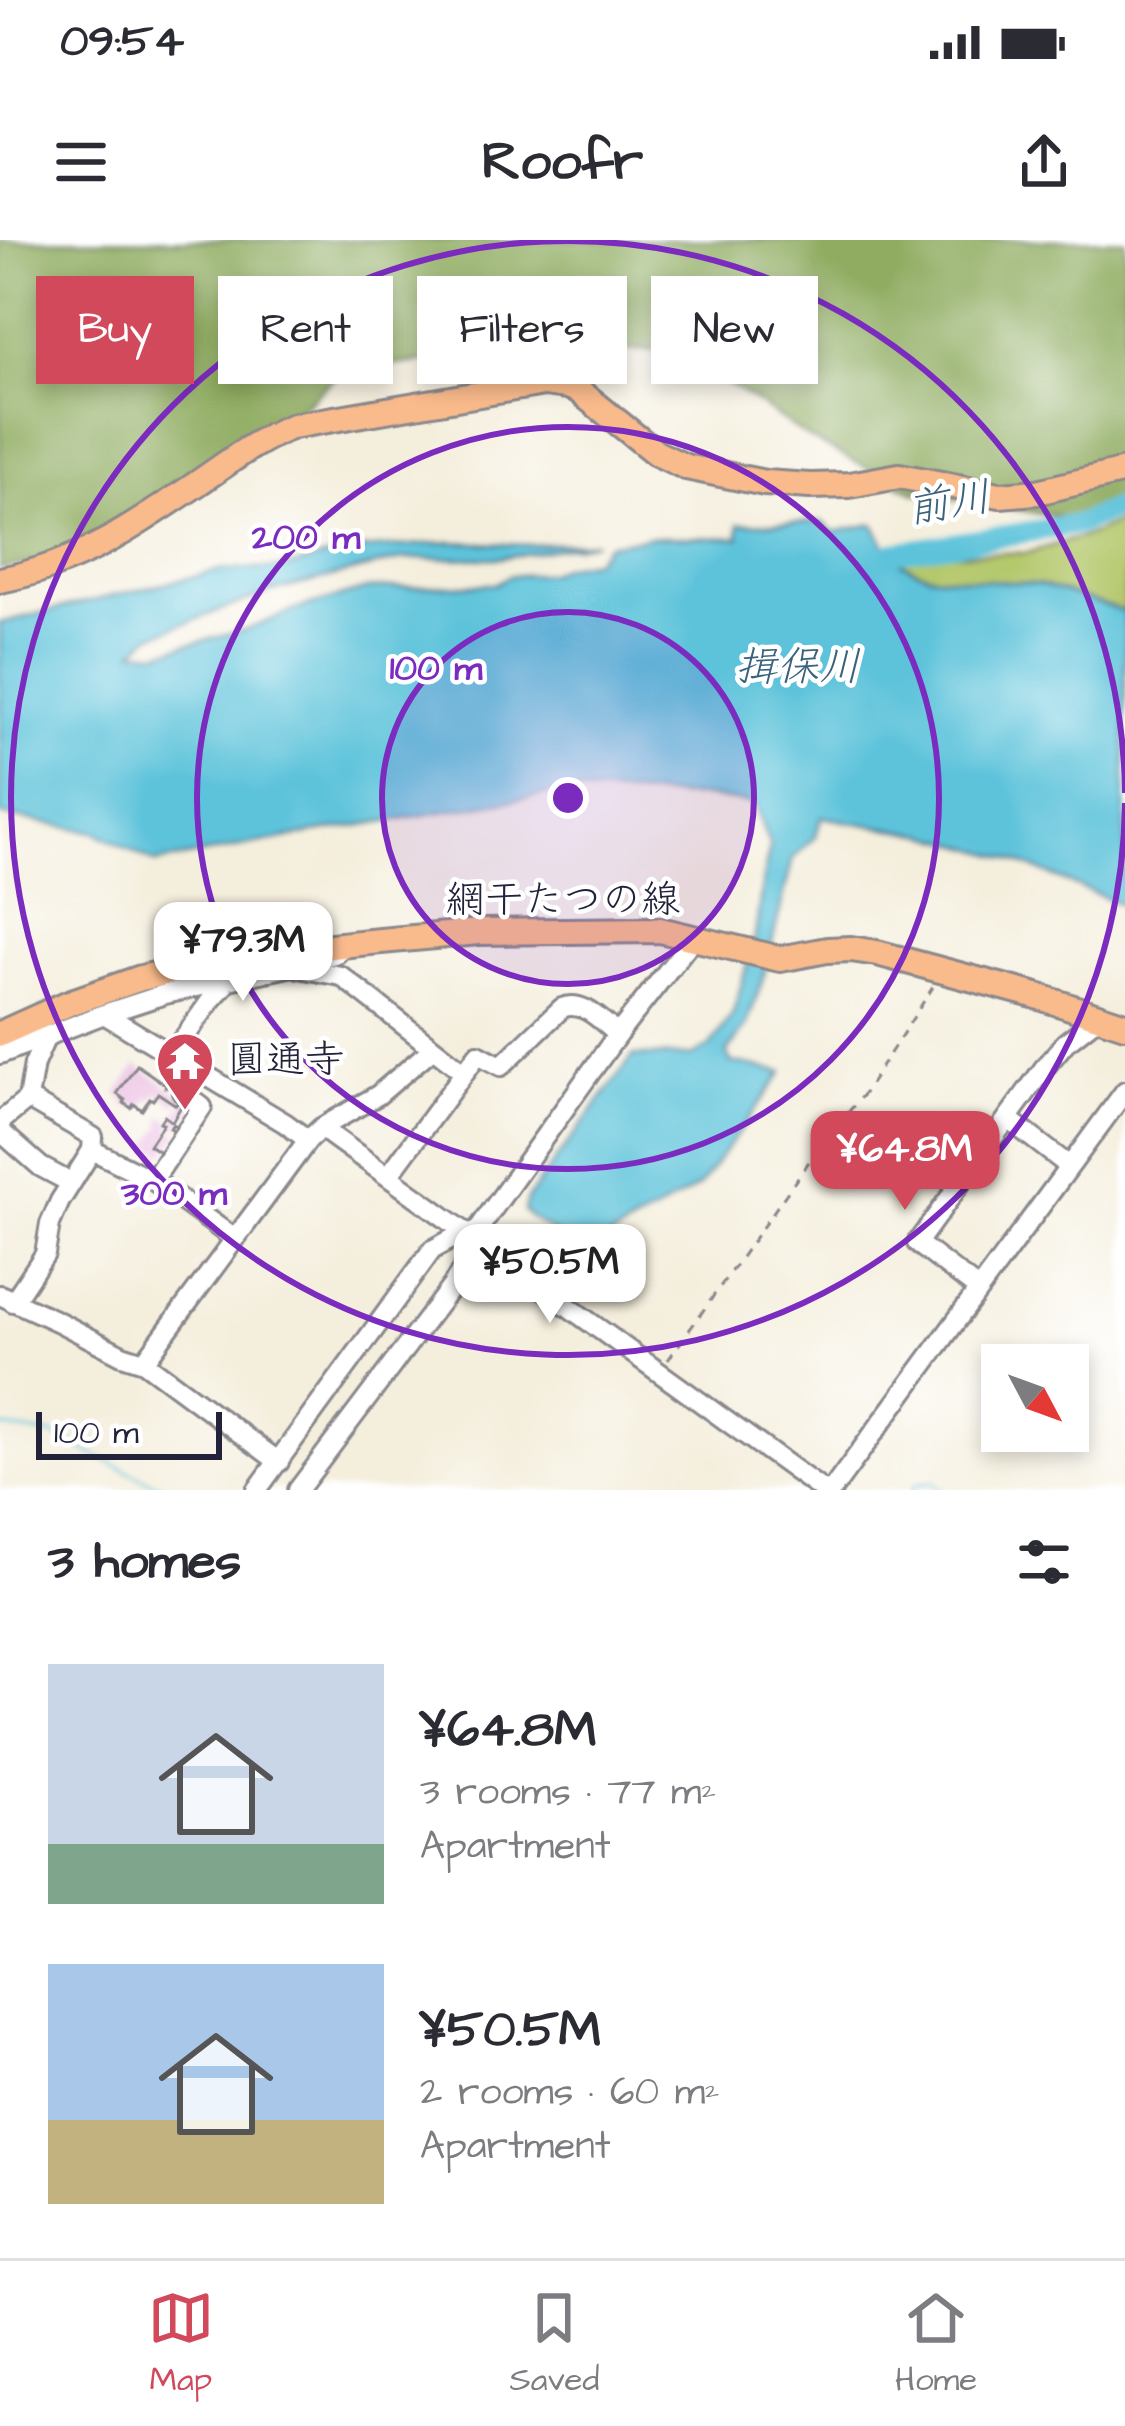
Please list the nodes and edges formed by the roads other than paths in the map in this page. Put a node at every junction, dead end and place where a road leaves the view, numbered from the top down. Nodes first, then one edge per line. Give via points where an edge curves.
1 (1125, 471) edge
2 (0, 580) edge
3 (695, 936) junction
4 (359, 943) junction
5 (293, 966) junction
6 (230, 979) junction
7 (104, 1014) junction
8 (1098, 1017) junction
9 (1125, 1025) edge
10 (0, 1034) edge
11 (618, 1034) junction
12 (45, 1039) junction
13 (432, 1049) junction
14 (0, 1054) edge
15 (172, 1055) junction
16 (196, 1070) junction
17 (464, 1072) junction
18 (1125, 1091) edge
19 (28, 1099) junction
20 (1008, 1119) junction
21 (0, 1122) edge
22 (0, 1132) edge
23 (315, 1134) junction
24 (92, 1150) junction
25 (1070, 1166) junction
26 (388, 1175) junction
27 (153, 1180) junction
28 (71, 1183) junction
29 (472, 1238) junction
30 (235, 1239) junction
31 (979, 1290) junction
32 (7, 1299) edge
33 (144, 1362) junction
34 (277, 1464) junction
35 (300, 1488) edge
36 (257, 1490) edge
37 (822, 1490) edge
38 (832, 1490) edge

1 - 2 main road via 1037,493 899,476 849,485 765,483 686,467 656,453 578,390 544,383 276,432 89,552
3 - 4 main road, 網干たつの線 via 566,930
3 - 8 main road, 網干たつの線 via 780,959 851,949
3 - 11 street
4 - 5 street
4 - 10 main road, 網干たつの線 via 233,957 141,978
5 - 6 street
5 - 13 street via 341,976
6 - 7 street
6 - 15 street
7 - 12 street
7 - 15 street
8 - 9 main road, 網干たつの線
8 - 20 street via 1065,1042
11 - 17 street via 572,1004 501,1066 478,1054
11 - 29 street
12 - 14 street
12 - 19 street
13 - 17 street
13 - 23 street
15 - 16 street
16 - 23 street
16 - 27 street via 182,1092 202,1107
17 - 26 street
18 - 25 street
19 - 21 street
19 - 24 street via 93,1136
20 - 25 street
20 - 31 street via 917,1243
22 - 28 street
23 - 26 street
23 - 30 street
24 - 27 street
24 - 28 street
25 - 31 street
26 - 29 street
27 - 30 street
28 - 32 street via 45,1254
29 - 34 street via 432,1250
29 - 35 street via 452,1286
29 - 37 street
30 - 33 street
31 - 38 street
32 - 33 street
33 - 34 street
34 - 35 street
34 - 36 street

